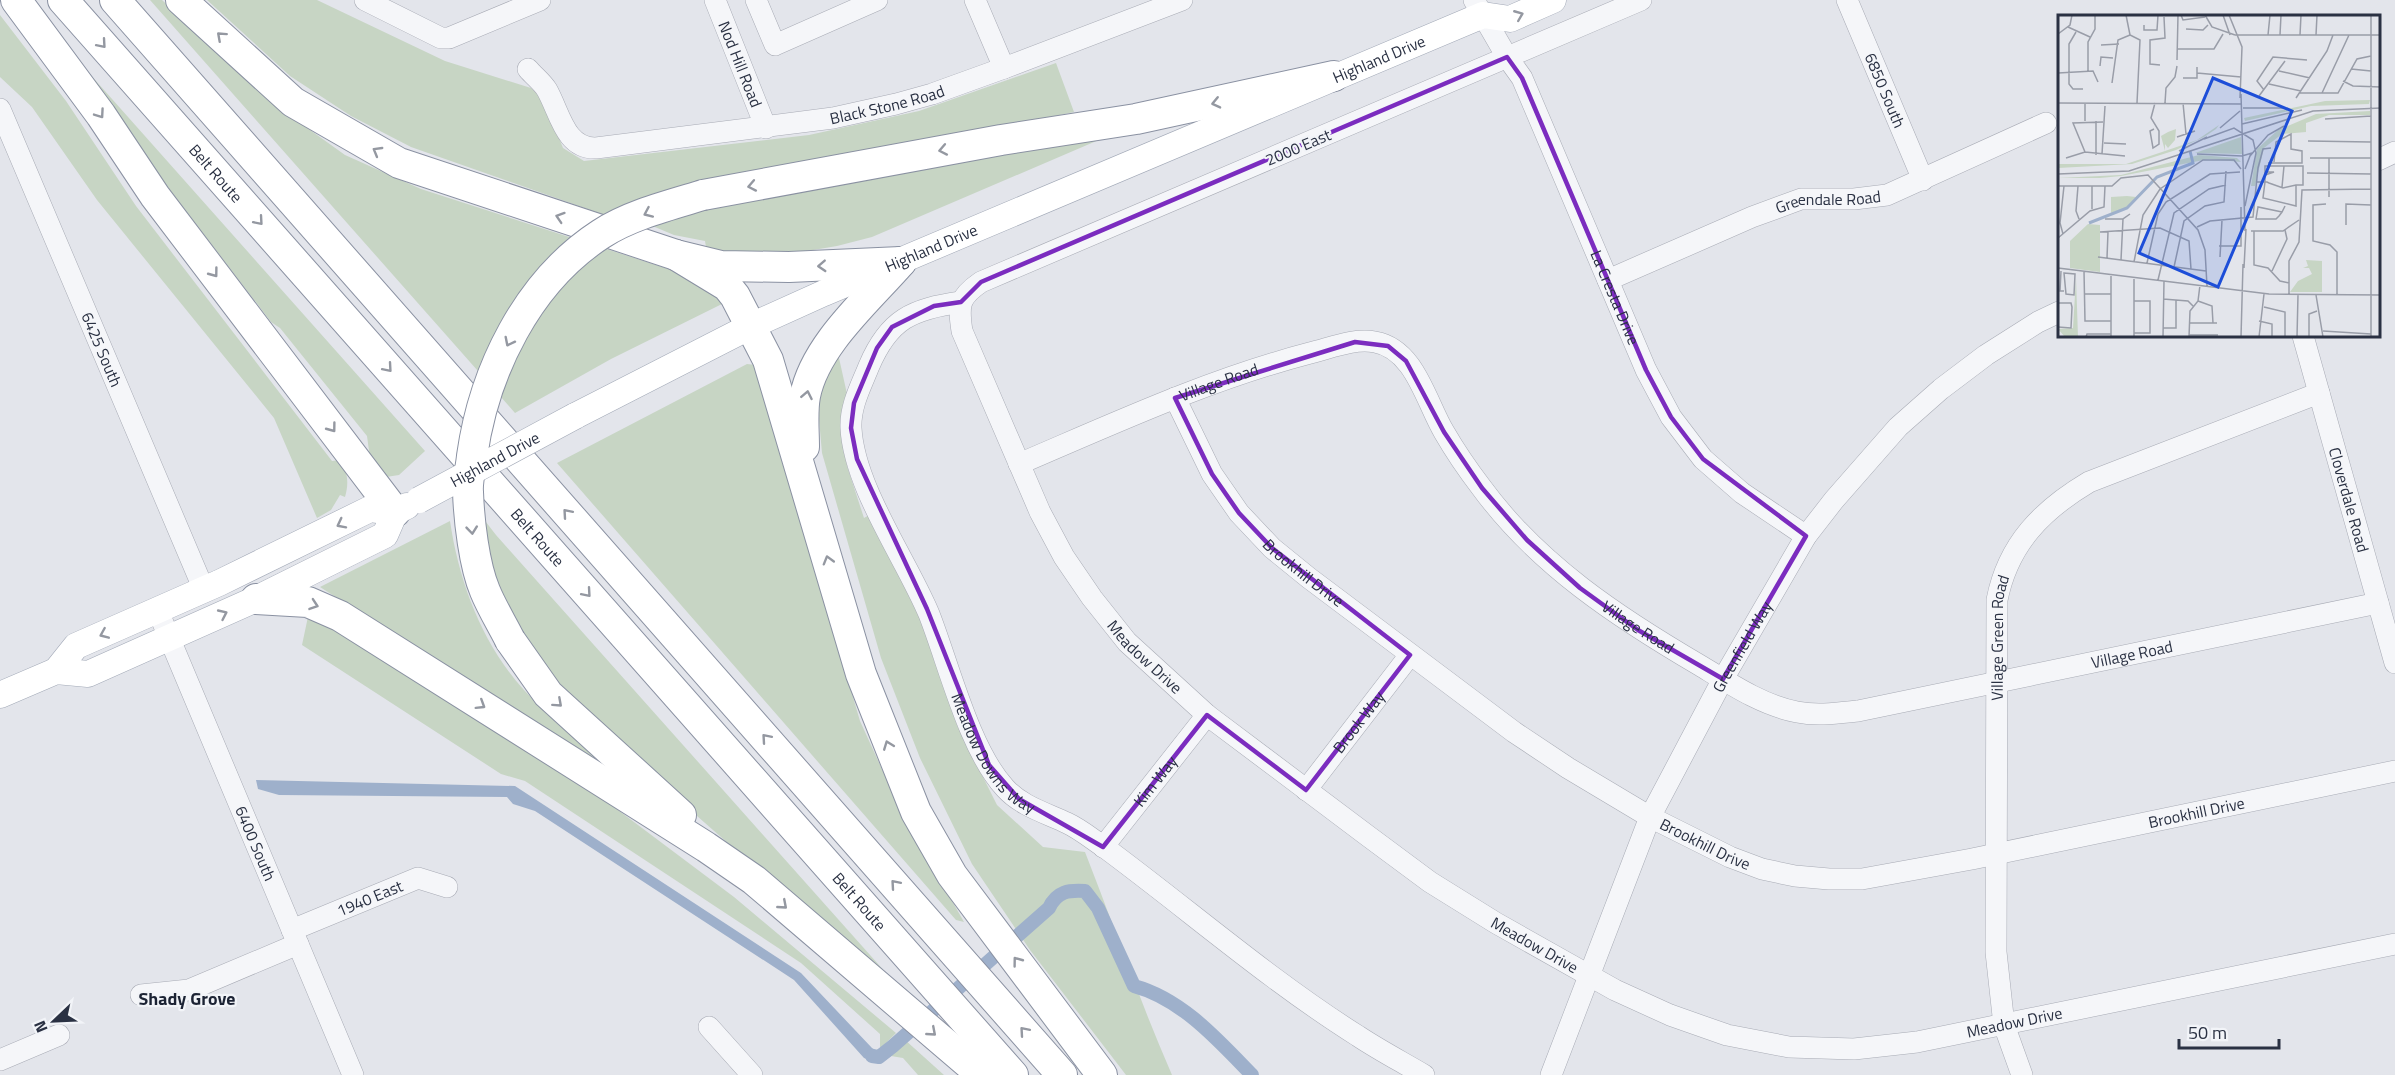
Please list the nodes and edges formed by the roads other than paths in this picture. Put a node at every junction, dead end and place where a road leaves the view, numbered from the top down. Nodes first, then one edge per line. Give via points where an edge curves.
1 (16, 0) edge
2 (63, 0) edge
3 (115, 0) edge
4 (181, 0) edge
5 (365, 0) edge
6 (540, 0) edge
7 (715, 0) edge
8 (756, 0) edge
9 (877, 0) edge
10 (975, 0) edge
11 (1182, 0) edge
12 (1553, 0) edge
13 (1641, 0) edge
14 (1847, 0) edge
15 (1482, 5) edge
16 (840, 8) edge
17 (1507, 57) junction
18 (1004, 68) junction
19 (528, 69) dead end
20 (1334, 76) junction
21 (0, 109) edge
22 (2046, 123) dead end
23 (766, 128) junction
24 (2395, 152) edge
25 (2380, 160) edge
26 (1923, 180) junction
27 (676, 255) junction
28 (902, 262) junction
29 (1608, 280) junction
30 (961, 302) junction
31 (2058, 312) edge
32 (751, 327) junction
33 (2304, 338) edge
34 (2319, 393) junction
35 (1175, 398) junction
36 (1019, 464) junction
37 (803, 474) junction
38 (407, 506) junction
39 (1806, 537) junction
40 (204, 590) junction
41 (256, 599) junction
42 (2378, 603) junction
43 (158, 611) junction
44 (170, 639) junction
45 (1410, 655) junction
46 (2395, 663) edge
47 (56, 671) junction
48 (1723, 679) junction
49 (1996, 682) junction
50 (0, 694) edge
51 (1207, 715) junction
52 (2395, 771) edge
53 (1306, 790) junction
54 (1650, 817) junction
55 (1103, 847) junction
56 (1996, 853) junction
57 (754, 880) junction
58 (447, 887) dead end
59 (295, 937) junction
60 (2395, 944) edge
61 (1588, 976) junction
62 (141, 995) dead end
63 (2004, 1025) junction
64 (709, 1027) dead end
65 (59, 1035) dead end
66 (0, 1060) edge
67 (353, 1075) edge
68 (752, 1075) edge
69 (982, 1075) edge
70 (1013, 1075) edge
71 (1062, 1075) edge
72 (1102, 1075) edge
73 (1424, 1075) edge
74 (1551, 1075) edge
75 (2022, 1075) edge

1 -> 38 highway via 155,196
2 -> 70 highway, Belt Route
71 -> 3 highway
27 -> 4 highway via 399,163 293,102
5 - 6 street via 441,38 449,38
7 - 23 street, Nod Hill Road
8 - 16 street via 775,45
9 - 16 street
10 - 18 street
11 - 18 street, Black Stone Road
15 -> 12 main road, Highland Drive via 1510,19
13 - 17 street, 2000 East
14 - 26 street, 6850 South
15 - 17 street, La Cresta Drive
15 - 20 main road, Highland Drive
17 - 29 street, La Cresta Drive via 1522,78
17 - 30 street, 2000 East via 981,282
18 - 23 street, Black Stone Road via 896,104
19 - 23 street, Black Stone Road via 546,88 566,130 577,144 586,148
20 - 28 main road, Highland Drive
20 -> 57 highway, bridge via 1136,119 703,195 657,209 602,233 561,267 525,311 493,374 475,434 467,490 484,590 510,640 548,694
21 - 40 street, 6425 South
22 - 26 street, Greendale Road
24 - 25 street
26 - 29 street, Greendale Road via 1887,195 1801,199
28 -> 27 highway via 721,266
27 - 32 highway via 727,286
28 - 32 main road, Highland Drive
37 -> 28 highway via 805,396 815,365 838,330
29 - 39 street, La Cresta Drive via 1646,370 1671,417 1703,459 1742,493
30 - 36 street, Meadow Drive via 962,331
30 - 55 street, Meadow Downs Way via 934,306 902,320 885,335 854,403 851,428 857,459 927,609 959,698 989,765 1018,800
31 - 39 street, Greenfield Way via 1986,355 1898,427
32 - 37 highway via 768,360
32 - 38 main road, Highland Drive, bridge
33 - 34 street, Cloverdale Road
34 - 42 street, Cloverdale Road
34 - 49 street, Village Green Road via 2089,482 2059,500 2020,543 2000,584
35 - 36 street, Village Road
35 - 45 street, Brookhill Drive via 1212,474 1239,513 1272,548
35 - 48 street, Village Road via 1282,361 1355,342 1388,346 1406,361 1444,432 1482,488 1527,540 1580,588 1629,623
36 - 51 street, Meadow Drive via 1064,557 1092,598 1127,642
72 -> 37 highway via 952,875 916,812 861,674
38 -> 40 main road via 370,509
38 - 41 main road via 385,535
39 - 48 street, Greenfield Way
40 - 43 main road
44 -> 41 main road
41 -> 57 highway via 308,602 340,616
42 - 46 street, Cloverdale Road
42 - 49 street, Village Road
43 - 44 street, 6400 South
43 -> 47 main road via 76,646
44 - 47 main road via 88,674
44 - 59 street, 6400 South
45 - 53 street, Brook Way
45 - 54 street, Brookhill Drive via 1514,732
47 - 50 main road
48 - 49 street, Village Road via 1772,705 1799,713 1828,714
48 - 54 street, Greenfield Way
49 - 56 street, Village Green Road
51 - 53 street, Meadow Drive
51 - 55 street, Kim Way
52 - 56 street, Brookhill Drive
53 - 61 street, Meadow Drive via 1430,882
54 - 56 street, Brookhill Drive via 1730,857 1795,876 1862,879
54 - 61 street, Greenfield Way
55 - 73 street, Meadow Downs Way via 1348,1029
56 - 63 street, Village Green Road via 1996,952
57 -> 69 highway
58 - 59 street, 1940 East via 418,878
59 - 62 street, 1940 East via 189,990
59 - 67 street, 6400 South
60 - 63 street, Meadow Drive
61 - 63 street, Meadow Drive via 1670,1016 1727,1035 1789,1047 1854,1050
61 - 74 street, Greenfield Way
63 - 75 street, Village Green Road
64 - 68 street
65 - 66 street

